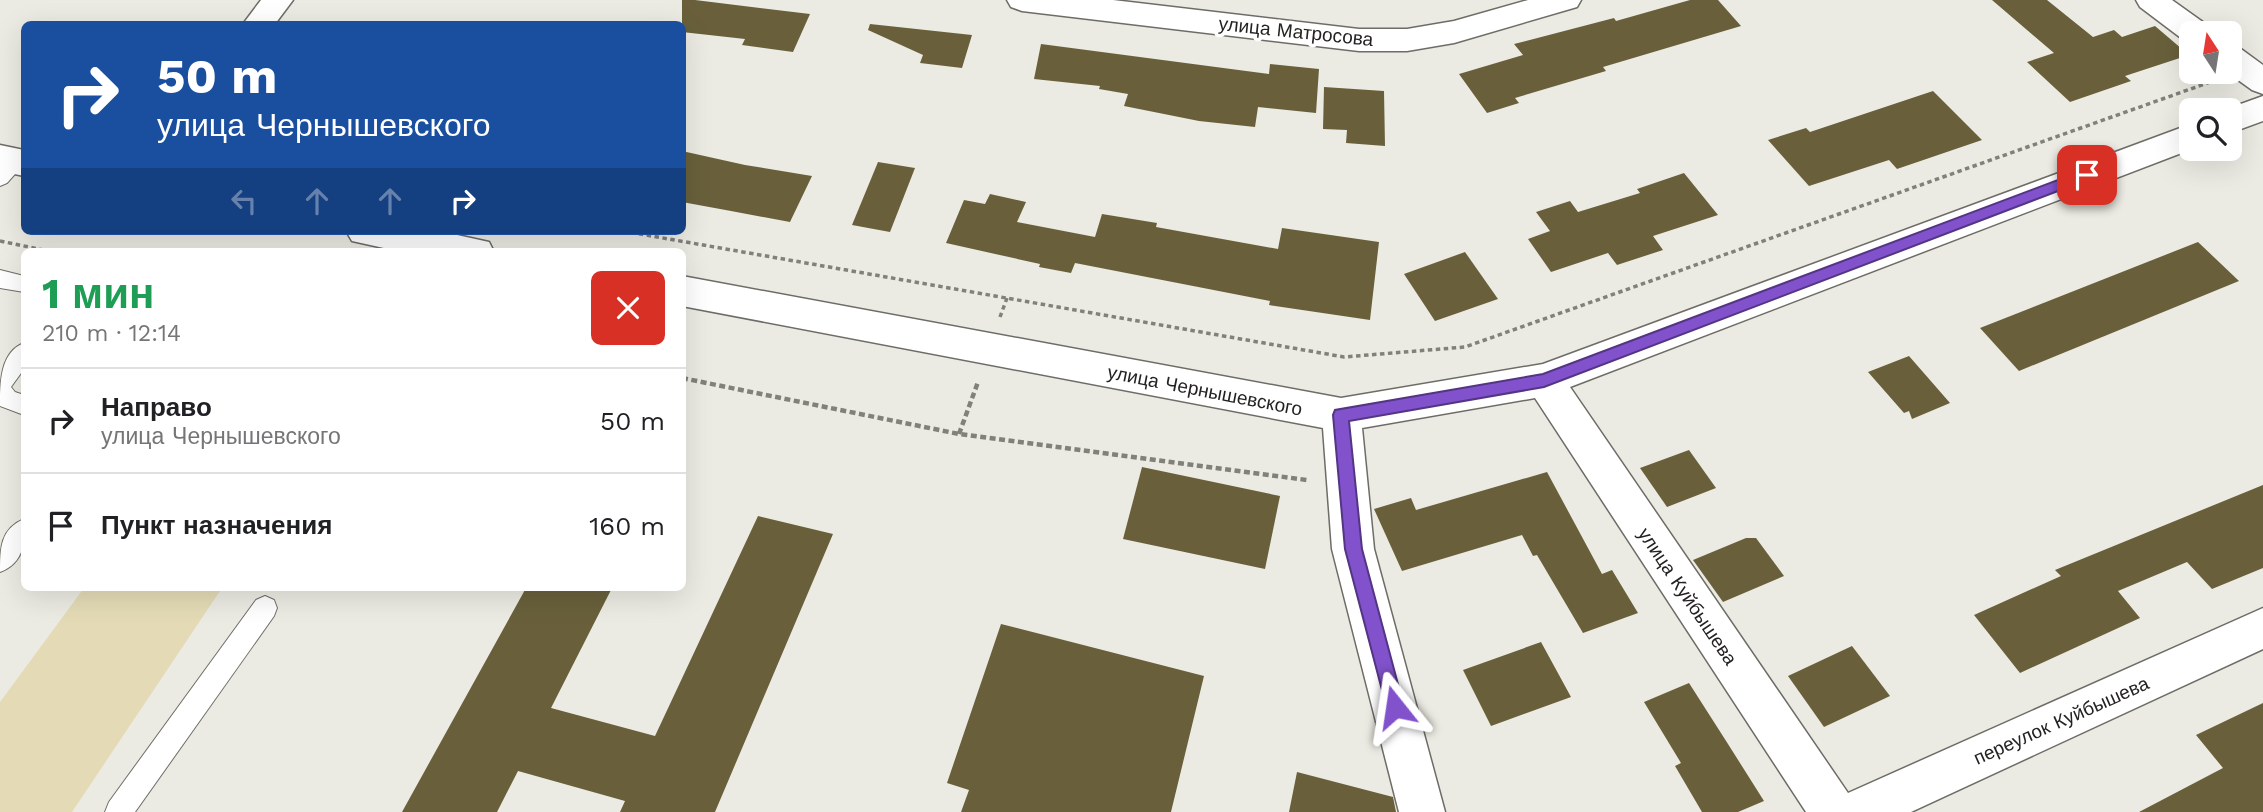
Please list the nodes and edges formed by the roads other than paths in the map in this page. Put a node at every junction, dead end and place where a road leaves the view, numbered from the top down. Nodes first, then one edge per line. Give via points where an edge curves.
1 (278, 0) edge
2 (1022, 0) edge
3 (1566, 0) edge
4 (2151, 0) edge
5 (260, 21) edge
6 (2180, 21) edge
7 (2263, 108) edge
8 (2242, 116) edge
9 (2179, 141) edge
10 (385, 235) edge
11 (455, 248) edge
12 (0, 279) edge
13 (21, 283) edge
14 (686, 292) edge
15 (21, 356) edge
16 (1544, 380) junction
17 (0, 385) edge
18 (0, 390) edge
19 (21, 404) edge
20 (1341, 415) junction
21 (21, 534) edge
22 (0, 561) edge
23 (265, 608) dead end
24 (2263, 628) edge
25 (119, 812) edge
26 (1422, 812) edge
27 (1833, 812) edge
28 (1859, 812) edge

1 - 5 street
2 - 3 street, улица Матросова via 1359,40 1407,40 1454,32
4 - 6 street
7 - 8 street
9 - 16 street, улица Чернышевского
10 - 11 street
12 - 13 lane
14 - 20 street, улица Чернышевского
15 - 17 lane
16 - 20 street, улица Чернышевского
16 - 27 street, улица Куйбышева
18 - 19 lane via 7,399
20 - 26 street via 1353,549
21 - 22 lane
23 - 25 lane
24 - 28 street, переулок Куйбышева

